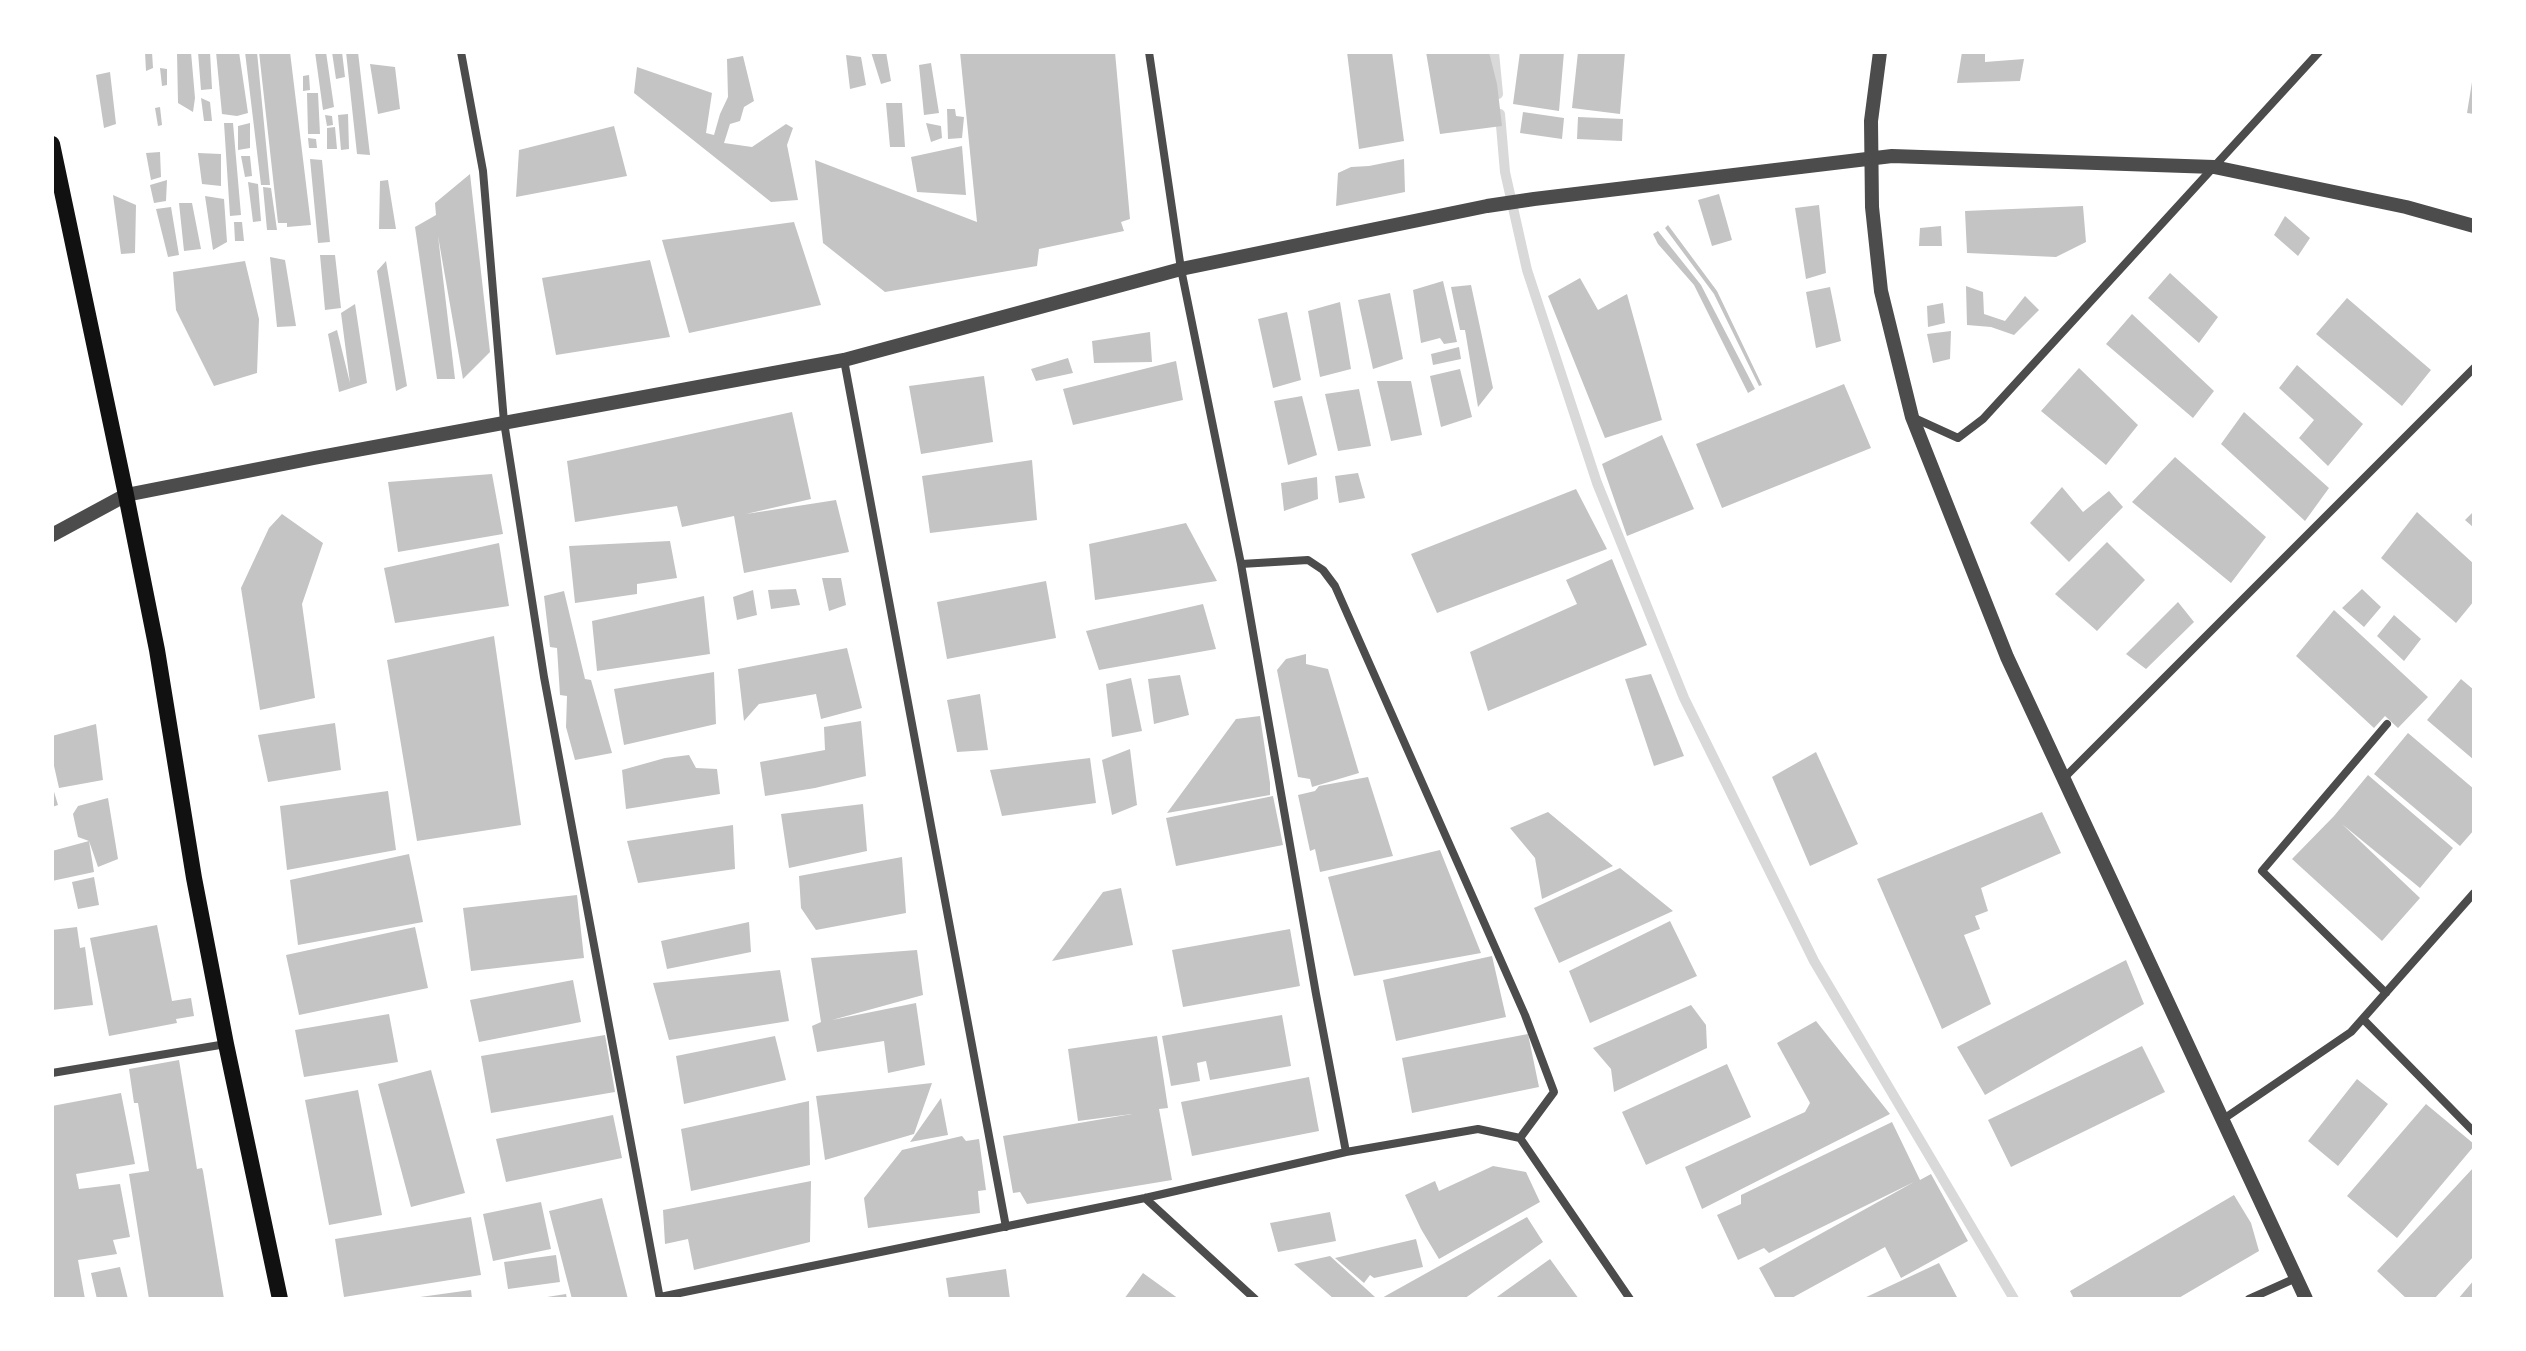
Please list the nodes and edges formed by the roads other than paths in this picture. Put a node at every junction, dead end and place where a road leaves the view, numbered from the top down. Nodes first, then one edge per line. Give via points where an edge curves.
1 (461, 52) edge
2 (1149, 52) edge
3 (1880, 52) edge
4 (2319, 52) edge
5 (52, 144) edge
6 (1872, 160) junction
7 (2214, 167) junction
8 (2474, 226) edge
9 (1181, 269) junction
10 (844, 360) junction
11 (2474, 368) edge
12 (1912, 417) junction
13 (504, 422) junction
14 (126, 495) junction
15 (52, 535) edge
16 (1241, 564) junction
17 (2387, 724) dead end
18 (2063, 779) junction
19 (2474, 893) edge
20 (2386, 993) junction
21 (2363, 1019) junction
22 (226, 1044) junction
23 (52, 1073) edge
24 (2222, 1120) junction
25 (2474, 1132) edge
26 (1520, 1138) junction
27 (1346, 1152) junction
28 (1145, 1198) junction
29 (1006, 1227) junction
30 (2296, 1278) junction
31 (660, 1298) edge
32 (280, 1299) edge
33 (1255, 1299) edge
34 (1630, 1299) edge
35 (2249, 1299) edge
36 (2306, 1299) edge

1 - 13 street via 483,171
2 - 9 street
3 - 6 street
4 - 7 street
5 - 14 main road
6 - 7 street via 1892,156
6 - 9 street via 1487,206
6 - 12 street via 1881,291
7 - 8 street
7 - 12 street via 1983,419 1958,438
9 - 10 street
9 - 16 street
10 - 13 street
10 - 29 street
11 - 18 street
12 - 18 street via 2007,657
13 - 14 street
13 - 31 street via 544,677
14 - 15 street
14 - 22 main road
16 - 26 street via 1308,560 1335,586 1554,1092
16 - 27 street
17 - 20 street via 2262,871
18 - 24 street
19 - 20 street
20 - 21 street
21 - 24 street
21 - 25 street
22 - 23 street
22 - 32 main road
24 - 30 street
26 - 27 street via 1478,1129
26 - 34 street
27 - 28 street
28 - 29 street
28 - 33 street
29 - 31 street
30 - 35 street
30 - 36 street

